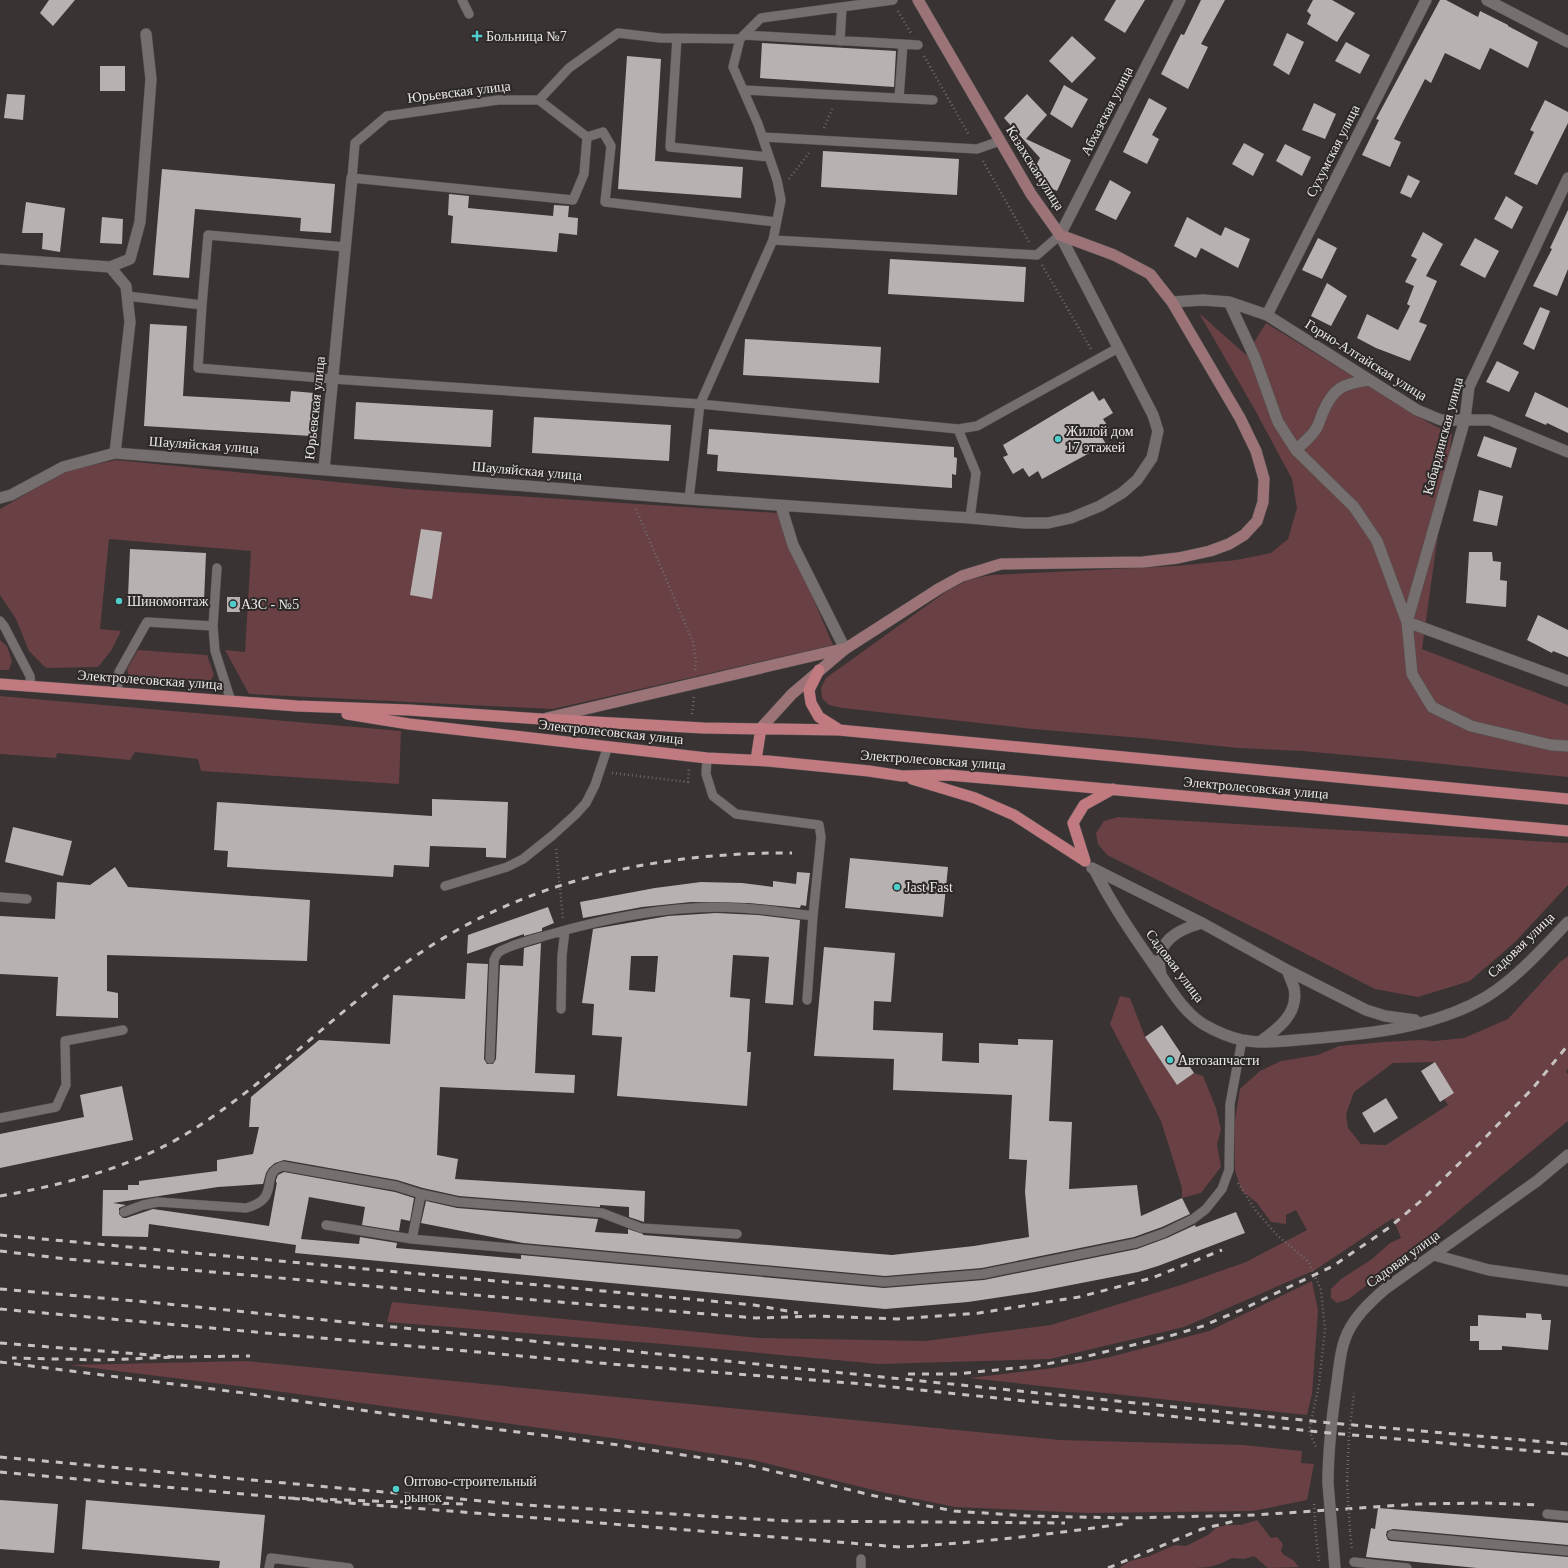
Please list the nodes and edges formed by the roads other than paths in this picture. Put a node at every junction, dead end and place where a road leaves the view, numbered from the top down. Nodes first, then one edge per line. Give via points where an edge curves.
1 (462, 0) edge
2 (892, 0) edge
3 (918, 0) edge
4 (1180, 0) edge
5 (1426, 0) edge
6 (1487, 0) edge
7 (842, 7) junction
8 (469, 14) dead end
9 (146, 34) dead end
10 (742, 37) junction
11 (676, 38) junction
12 (840, 41) junction
13 (1568, 42) edge
14 (903, 44) junction
15 (918, 45) road end
16 (743, 90) junction
17 (900, 98) junction
18 (538, 100) junction
19 (933, 100) dead end
20 (763, 137) junction
21 (587, 138) junction
22 (1000, 141) junction
23 (769, 157) junction
24 (352, 178) junction
25 (1568, 178) edge
26 (776, 222) junction
27 (1060, 235) junction
28 (773, 240) junction
29 (345, 247) junction
30 (0, 259) edge
31 (110, 267) junction
32 (127, 296) junction
33 (1172, 302) junction
34 (1229, 302) junction
35 (202, 305) junction
36 (1267, 315) junction
37 (1118, 348) junction
38 (332, 379) junction
39 (1369, 380) junction
40 (700, 404) junction
41 (1464, 419) junction
42 (958, 429) junction
43 (1296, 450) junction
44 (1568, 452) edge
45 (115, 453) junction
46 (324, 469) junction
47 (0, 498) edge
48 (689, 499) junction
49 (781, 506) junction
50 (970, 518) junction
51 (217, 568) dead end
52 (0, 621) edge
53 (1407, 622) junction
54 (213, 626) junction
55 (845, 649) junction
56 (819, 670) junction
57 (1568, 681) edge
58 (0, 684) edge
59 (31, 686) junction
60 (118, 693) junction
61 (231, 701) junction
62 (297, 706) junction
63 (541, 720) junction
64 (761, 728) junction
65 (839, 730) junction
66 (608, 746) junction
67 (1568, 746) edge
68 (707, 758) junction
69 (756, 760) junction
70 (902, 776) junction
71 (1113, 789) junction
72 (1568, 799) edge
73 (1568, 831) edge
74 (1085, 861) junction
75 (1094, 869) junction
76 (445, 886) dead end
77 (0, 897) edge
78 (27, 899) dead end
79 (813, 916) junction
80 (1568, 922) edge
81 (1202, 923) junction
82 (565, 931) junction
83 (1287, 970) junction
84 (1161, 975) junction
85 (807, 1000) dead end
86 (561, 1009) dead end
87 (1430, 1020) junction
88 (123, 1030) dead end
89 (1242, 1040) junction
90 (1260, 1041) junction
91 (490, 1059) dead end
92 (0, 1118) edge
93 (1568, 1155) edge
94 (422, 1194) junction
95 (124, 1212) dead end
96 (326, 1225) dead end
97 (737, 1234) dead end
98 (412, 1239) junction
99 (1434, 1255) junction
100 (1568, 1281) edge
101 (1547, 1514) dead end
102 (1568, 1516) edge
103 (1392, 1535) dead end
104 (1568, 1550) edge
105 (1354, 1562) dead end
106 (269, 1568) edge
107 (349, 1568) edge
108 (1335, 1568) edge
109 (1407, 1568) edge

1 - 8 lane
2 - 7 lane
3 - 22 main road, Казахская улица
4 - 27 street, Абхазская улица
5 - 36 street, Сухумская улица
6 - 13 street
7 - 10 lane via 761,18
7 - 12 lane
9 - 31 street via 152,79 140,222 130,259
10 - 11 lane
10 - 12 lane
10 - 16 lane via 733,67
11 - 18 lane via 618,34 568,68
11 - 23 lane via 670,147
12 - 14 lane
14 - 15 lane
14 - 17 lane
16 - 17 lane
16 - 20 lane
17 - 19 lane
18 - 21 lane
18 - 24 lane, Юрьевская улица via 498,100 387,116 355,143
20 - 22 lane via 977,149
20 - 23 lane
21 - 24 lane via 584,174 573,200
21 - 26 lane via 603,132 611,146 605,202
22 - 27 main road, Казахская улица via 1031,194
23 - 26 lane via 781,200
24 - 29 street, Юрьевская улица
25 - 41 street, Кабардинская улица via 1469,387
26 - 28 lane
27 - 28 lane via 1037,255
27 - 33 main road via 1114,255 1150,274
27 - 37 street, Шауляйская улица
28 - 40 lane
29 - 35 lane via 208,235
29 - 38 street, Юрьевская улица
30 - 31 street
31 - 32 street via 126,286
32 - 35 lane
32 - 45 street via 130,322
33 - 34 street, Горно-Алтайская улица
33 - 55 main road via 1240,418 1256,451 1264,479 1264,502 1257,521 1229,544 1178,558 1143,562 1001,564 983,568 940,588
34 - 36 street, Горно-Алтайская улица
34 - 43 street via 1255,358 1278,422
35 - 38 lane via 198,368
36 - 39 street, Горно-Алтайская улица
37 - 42 lane via 977,426
37 - 50 street, Шауляйская улица via 1153,415 1158,431 1152,458 1138,480 1100,506 1071,518 1048,523
38 - 40 lane
38 - 46 street, Юрьевская улица
39 - 41 street, Горно-Алтайская улица via 1417,410 1440,420
39 - 43 street via 1353,382 1338,388 1329,398 1316,429
40 - 42 lane
40 - 48 lane
41 - 44 street, Горно-Алтайская улица via 1490,420
41 - 53 street, Кабардинская улица
42 - 50 lane via 976,473
43 - 53 street via 1354,507 1377,541
45 - 46 street, Шауляйская улица
45 - 47 street, Шауляйская улица via 62,467 11,495
46 - 48 street, Шауляйская улица
48 - 49 street, Шауляйская улица
49 - 50 street, Шауляйская улица
49 - 55 street via 793,545
51 - 54 lane
52 - 59 lane via 30,676
53 - 57 street
53 - 67 street via 1412,674 1432,707 1471,726 1551,745
54 - 60 lane via 147,622 119,672
54 - 61 lane via 214,651
55 - 56 main road
55 - 63 main road
56 - 64 main road via 792,694
56 - 65 main road via 809,690 811,703 819,717
58 - 59 main road, Электролесовская улица
59 - 60 main road, Электролесовская улица
60 - 61 main road, Электролесовская улица
61 - 62 main road, Электролесовская улица
62 - 63 main road, Электролесовская улица via 409,710
62 - 66 main road, Электролесовская улица via 409,724
63 - 64 main road, Электролесовская улица
64 - 65 main road, Электролесовская улица
64 - 69 main road
65 - 72 main road, Электролесовская улица
66 - 68 main road, Электролесовская улица
66 - 76 lane via 586,803 553,835 523,859 507,867
68 - 69 main road, Электролесовская улица
68 - 79 lane via 706,774 713,796 736,814 819,826 821,837
69 - 70 main road, Электролесовская улица
70 - 71 main road, Электролесовская улица via 948,775
70 - 74 main road via 975,798 1014,815
71 - 73 main road, Электролесовская улица
71 - 74 main road via 1084,805 1073,823
74 - 75 street, Садовая улица
75 - 81 street, Садовая улица
75 - 84 street, Садовая улица via 1108,898
77 - 78 lane
79 - 82 lane via 740,908 697,908 631,915
79 - 85 lane
80 - 87 street, Садовая улица via 1501,987 1467,1007
81 - 83 street, Садовая улица
81 - 84 street via 1186,927 1174,934 1165,944 1159,956
82 - 86 lane
82 - 91 lane via 521,943 500,952 494,960
83 - 87 street, Садовая улица via 1366,1010 1385,1016
83 - 90 street via 1294,988 1293,1005 1288,1018 1278,1029
84 - 89 street, Садовая улица via 1186,1009 1201,1023
87 - 90 street, Садовая улица via 1390,1029 1330,1037
88 - 92 lane via 65,1041 66,1085 56,1107
89 - 90 street, Садовая улица
89 - 98 lane via 1230,1104 1229,1170 1222,1189 1206,1209 1193,1219 1136,1243 983,1274 885,1282
93 - 99 street, Садовая улица via 1537,1182
94 - 95 lane via 396,1186 283,1166 272,1172 266,1196 256,1205 246,1208 158,1202
94 - 97 lane via 458,1202 602,1213 641,1228
94 - 98 lane
96 - 98 lane
99 - 100 street via 1489,1270
99 - 108 street, Садовая улица, bridge via 1374,1299 1355,1320 1344,1339 1328,1445 1328,1483
101 - 102 lane
103 - 104 lane
105 - 109 lane
106 - 107 lane via 270,1558

